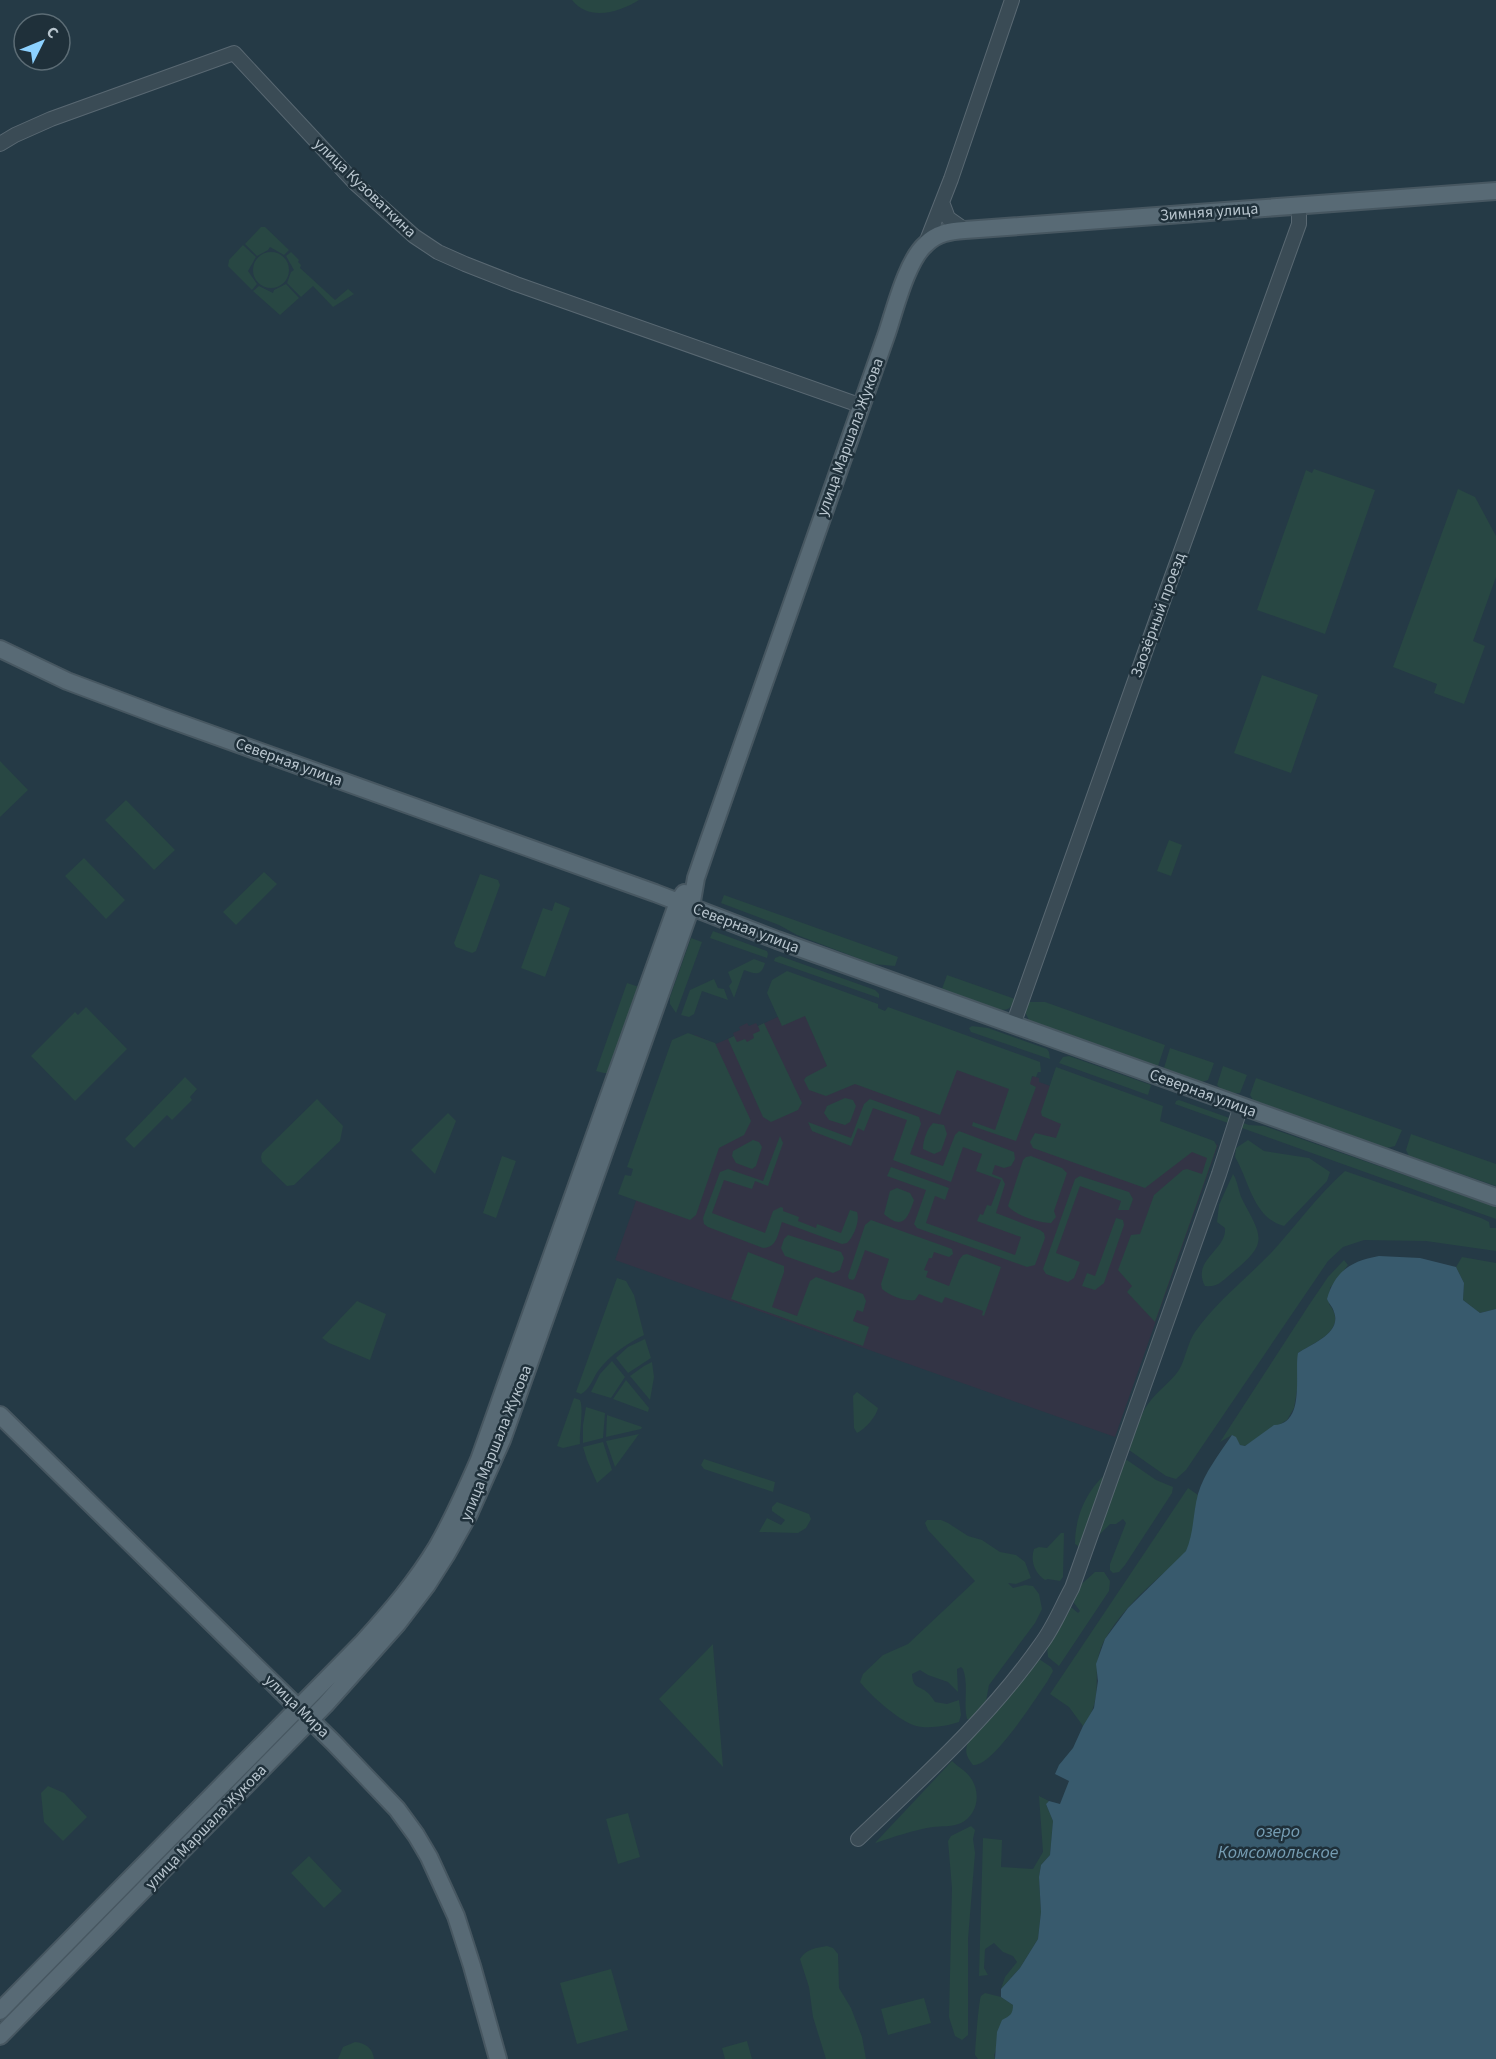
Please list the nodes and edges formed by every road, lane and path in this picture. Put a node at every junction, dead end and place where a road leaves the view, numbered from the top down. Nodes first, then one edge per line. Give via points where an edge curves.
1 (1011, 0) edge
2 (0, 144) edge
3 (1496, 191) edge
4 (942, 202) junction
5 (1299, 205) junction
6 (935, 220) junction
7 (964, 230) junction
8 (926, 243) junction
9 (862, 406) junction
10 (0, 649) edge
11 (684, 904) junction
12 (1013, 1025) junction
13 (1241, 1106) junction
14 (1496, 1197) edge
15 (0, 1415) edge
16 (305, 1714) junction
17 (858, 1839) dead end
18 (142, 1867) junction
19 (155, 1879) junction
20 (0, 2011) edge
21 (0, 2036) edge
22 (498, 2059) edge

1 - 4 street, улица Маршала Жукова
2 - 9 street, улица Кузоваткина via 51,119 234,53 389,216 432,248 516,284
3 - 5 main road, Зимняя улица
4 - 6 street, улица Маршала Жукова
4 - 7 street via 948,218
5 - 7 main road, Зимняя улица
5 - 12 street, Заозёрный проезд via 1299,224
6 - 7 street
6 - 8 street, улица Маршала Жукова
7 - 8 main road, Зимняя улица via 943,233
8 - 9 main road, улица Маршала Жукова via 910,270
9 - 11 main road, улица Маршала Жукова
10 - 11 main road, Северная улица via 74,684
11 - 12 main road, Северная улица
11 - 16 main road, улица Маршала Жукова via 588,1199 492,1463 469,1515 446,1556
12 - 13 main road, Северная улица
13 - 14 main road, Северная улица
13 - 17 street via 1072,1588 1043,1642 1006,1691
15 - 16 main road, улица Мира
16 - 18 main road, улица Маршала Жукова
16 - 19 main road, улица Маршала Жукова
16 - 22 main road, улица Мира via 397,1809 429,1857 464,1938
18 - 19 main road
18 - 20 main road, улица Маршала Жукова
19 - 21 main road, улица Маршала Жукова

